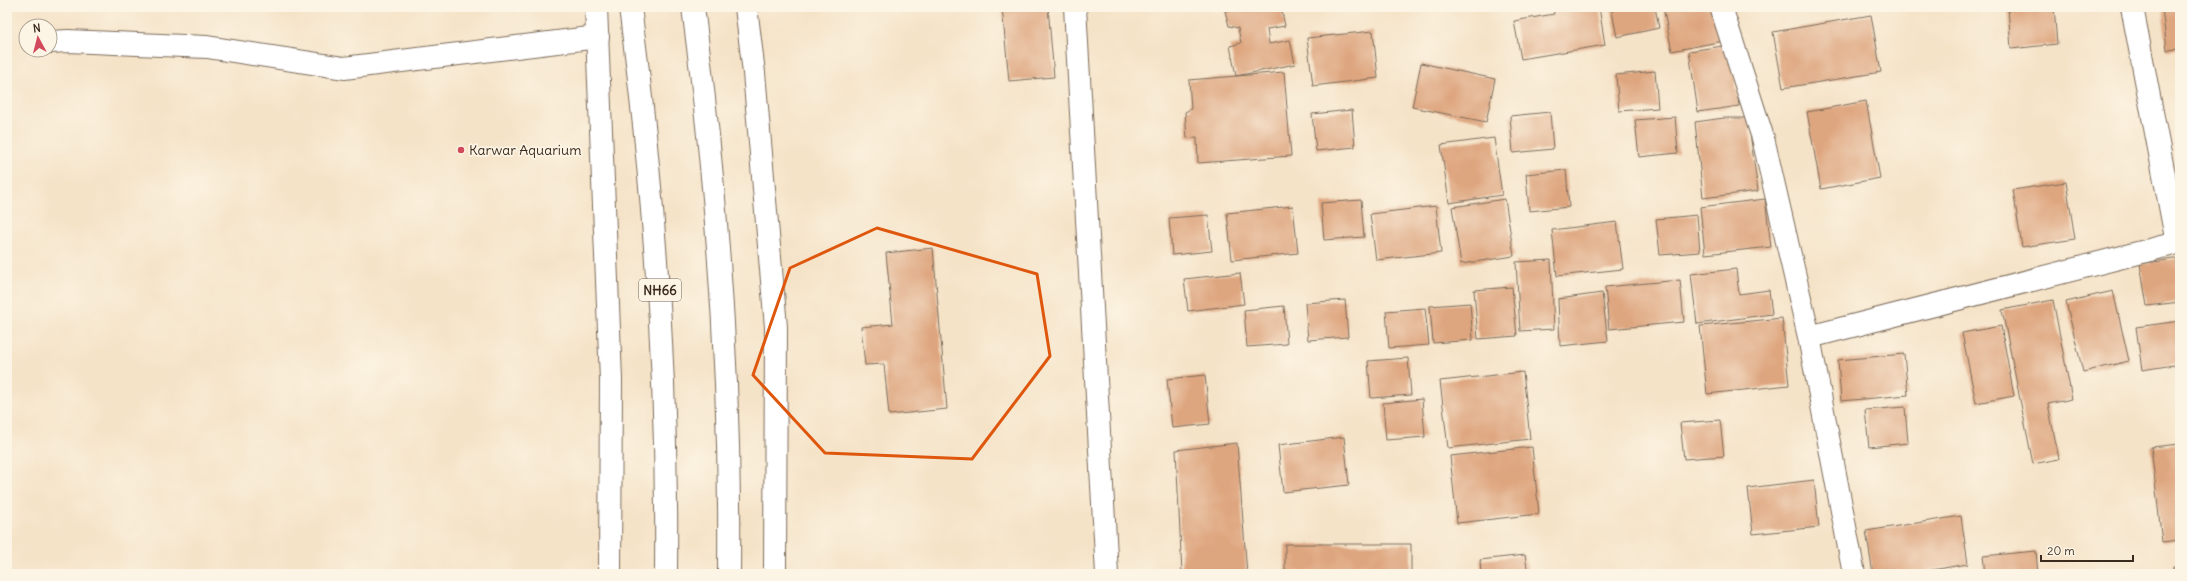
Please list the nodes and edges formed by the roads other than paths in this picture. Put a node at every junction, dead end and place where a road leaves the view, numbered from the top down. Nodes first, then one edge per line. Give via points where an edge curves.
1 (596, 7) edge
2 (630, 7) edge
3 (693, 7) edge
4 (746, 7) edge
5 (1076, 7) edge
6 (1721, 7) edge
7 (2132, 7) edge
8 (598, 37) junction
9 (58, 42) edge
10 (2179, 243) edge
11 (1809, 336) junction
12 (610, 574) edge
13 (666, 574) edge
14 (729, 574) edge
15 (775, 574) edge
16 (1107, 574) edge
17 (1854, 574) edge

1 - 8 main road
2 - 13 main road, NH66 via 643,105 662,320 666,428
3 - 14 main road via 716,207 724,316
4 - 15 main road via 776,327
5 - 16 main road
6 - 11 main road via 1763,138
7 - 10 main road
8 - 9 main road via 344,68 207,47
8 - 12 main road via 611,380
10 - 11 main road
11 - 17 main road

